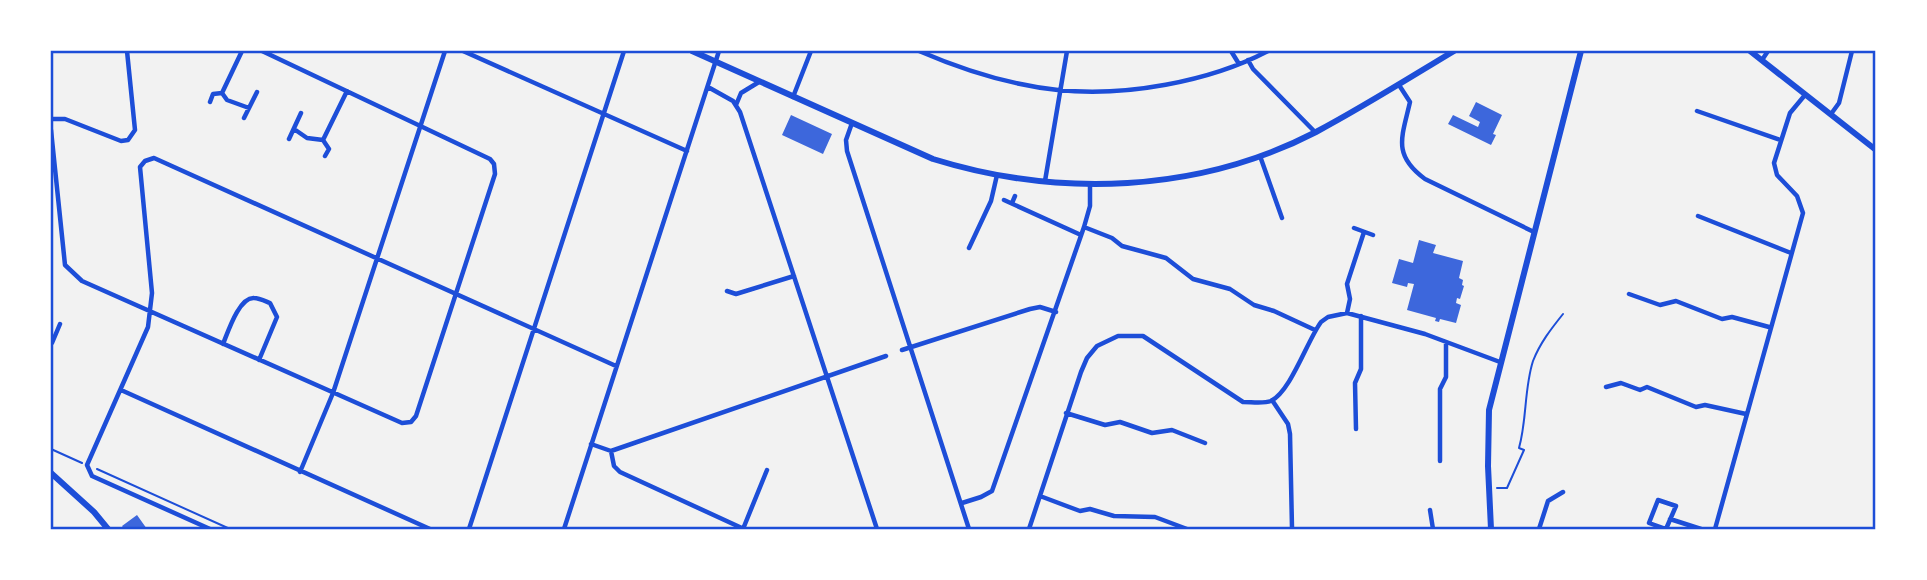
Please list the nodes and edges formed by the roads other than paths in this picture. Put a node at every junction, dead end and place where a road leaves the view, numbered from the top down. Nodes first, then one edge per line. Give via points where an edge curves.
1 (127, 51) edge
2 (242, 51) edge
3 (261, 51) edge
4 (445, 51) edge
5 (463, 51) edge
6 (624, 51) edge
7 (692, 51) edge
8 (719, 51) edge
9 (811, 51) edge
10 (919, 51) edge
11 (1067, 51) edge
12 (1231, 51) edge
13 (1268, 51) edge
14 (1454, 51) edge
15 (1581, 51) edge
16 (1751, 51) edge
17 (1768, 51) edge
18 (1852, 51) edge
19 (1248, 60) junction
20 (1762, 60) junction
21 (716, 62) junction
22 (1239, 64) junction
23 (760, 82) junction
24 (1399, 84) junction
25 (708, 87) junction
26 (347, 90) junction
27 (1059, 91) junction
28 (257, 92) dead end
29 (222, 93) junction
30 (1805, 95) junction
31 (793, 97) junction
32 (210, 102) dead end
33 (736, 105) junction
34 (248, 108) junction
35 (1697, 111) dead end
36 (301, 113) dead end
37 (604, 113) junction
38 (1831, 114) junction
39 (244, 118) dead end
40 (51, 119) edge
41 (852, 124) junction
42 (422, 126) junction
43 (294, 129) junction
44 (51, 130) edge
45 (1315, 132) junction
46 (289, 139) dead end
47 (323, 140) junction
48 (1780, 140) junction
49 (1876, 150) edge
50 (687, 151) junction
51 (325, 156) dead end
52 (1260, 156) junction
53 (997, 175) junction
54 (1045, 183) junction
55 (1090, 186) junction
56 (1014, 196) dead end
57 (1004, 200) dead end
58 (1012, 203) junction
59 (1698, 216) dead end
60 (1282, 218) dead end
61 (1084, 226) junction
62 (1354, 228) dead end
63 (1364, 232) junction
64 (1534, 232) junction
65 (1081, 235) junction
66 (1373, 235) dead end
67 (969, 248) dead end
68 (1790, 253) junction
69 (379, 259) junction
70 (793, 275) junction
71 (727, 291) dead end
72 (456, 294) junction
73 (1629, 294) dead end
74 (151, 312) junction
75 (1056, 312) junction
76 (1347, 313) junction
77 (1361, 316) junction
78 (60, 324) dead end
79 (1769, 327) junction
80 (533, 328) junction
81 (53, 330) edge
82 (1315, 330) junction
83 (1446, 342) junction
84 (52, 343) edge
85 (223, 344) junction
86 (911, 347) junction
87 (902, 351) dead end
88 (886, 356) dead end
89 (259, 360) junction
90 (1500, 362) junction
91 (616, 366) junction
92 (828, 375) junction
93 (1606, 387) dead end
94 (121, 390) junction
95 (333, 393) junction
96 (1272, 400) junction
97 (1066, 413) junction
98 (1746, 414) junction
99 (1356, 429) dead end
100 (1205, 443) dead end
101 (591, 444) junction
102 (611, 451) junction
103 (1440, 461) dead end
104 (768, 470) dead end
105 (300, 472) junction
106 (51, 473) edge
107 (1563, 492) dead end
108 (1040, 496) junction
109 (962, 503) junction
110 (1430, 510) dead end
111 (1670, 519) junction
112 (1292, 528) edge
113 (108, 529) edge
114 (210, 529) edge
115 (430, 529) edge
116 (469, 529) edge
117 (564, 529) edge
118 (743, 529) edge
119 (877, 529) edge
120 (970, 529) edge
121 (1029, 529) edge
122 (1187, 529) edge
123 (1433, 529) edge
124 (1491, 529) edge
125 (1539, 529) edge
126 (1701, 529) edge
127 (1715, 529) edge

1 - 40 street via 135,130 128,140 65,119
2 - 29 street
3 - 26 street
4 - 42 street
5 - 37 street
6 - 37 street
7 - 21 street
8 - 21 street
9 - 31 street
10 - 27 street via 979,74
11 - 27 street
12 - 22 street
13 - 19 street
14 - 24 street
15 - 64 street
16 - 20 street
17 - 20 street
18 - 38 street via 1839,103
19 - 22 street
19 - 45 street
20 - 30 street
21 - 23 street
21 - 25 street
22 - 27 street via 1167,85
23 - 31 street
23 - 33 street via 741,93
24 - 45 street
24 - 64 street via 1410,102 1402,138 1411,169
25 - 33 street
25 - 50 street
26 - 42 street
26 - 47 street
27 - 54 street
28 - 34 street
29 - 32 street via 213,94
29 - 34 street via 227,100
30 - 38 street
30 - 48 street via 1790,113
31 - 41 street
33 - 70 street
34 - 39 street
35 - 48 street
36 - 43 street
37 - 50 street
37 - 80 street
38 - 49 street
41 - 53 street via 933,159
41 - 86 street via 847,151
42 - 69 street
42 - 72 street via 494,164 495,174
43 - 46 street
43 - 47 street via 307,138
44 - 74 street via 65,265 82,281
45 - 52 street
47 - 51 street via 329,149
48 - 68 street via 1774,163 1777,175 1797,196 1803,213
50 - 91 street
52 - 55 street via 1169,179
52 - 60 street
53 - 54 street
53 - 67 street via 991,201
54 - 55 street
55 - 61 street
56 - 58 street
57 - 58 street
58 - 65 street
59 - 68 street
61 - 65 street
61 - 82 street via 1122,246 1166,258 1193,279 1230,289 1254,305
62 - 63 street
63 - 66 street
63 - 76 street via 1347,284
64 - 90 street
65 - 75 street
68 - 79 street
69 - 72 street
69 - 74 street via 154,158 145,160 140,167
69 - 95 street
70 - 71 street via 736,294
70 - 92 street
72 - 80 street
72 - 95 street via 411,422 402,423
73 - 79 street via 1660,305 1675,301 1722,318
74 - 85 street
74 - 94 street
75 - 86 street via 1030,309
75 - 109 street via 992,491
76 - 77 street
76 - 82 street via 1328,317
77 - 83 street
77 - 99 street
78 - 81 street
79 - 98 street
80 - 91 street
80 - 116 street
81 - 84 street
82 - 96 street via 1282,391
83 - 90 street
83 - 103 street via 1446,377 1440,389
85 - 89 street
85 - 89 street via 247,299 270,303 277,317
86 - 87 street
86 - 109 street
88 - 92 street
89 - 95 street
90 - 124 street via 1489,410
91 - 101 street
92 - 102 street
92 - 119 street
93 - 98 street via 1621,383 1640,390 1647,387 1696,407
94 - 105 street
94 - 114 street via 87,465 92,476
95 - 105 street
96 - 97 street via 1243,402 1143,336 1118,336 1097,346 1087,358
96 - 112 street via 1290,434
97 - 100 street via 1152,433 1172,430
97 - 108 street
98 - 127 street
101 - 102 street
101 - 117 street
102 - 118 street via 620,472
104 - 118 street
105 - 115 street
106 - 113 street
107 - 125 street via 1548,501
108 - 121 street
108 - 122 street via 1080,510 1156,517
109 - 120 street
110 - 123 street
111 - 111 street via 1666,529 1649,523 1658,500 1676,506
111 - 126 street

